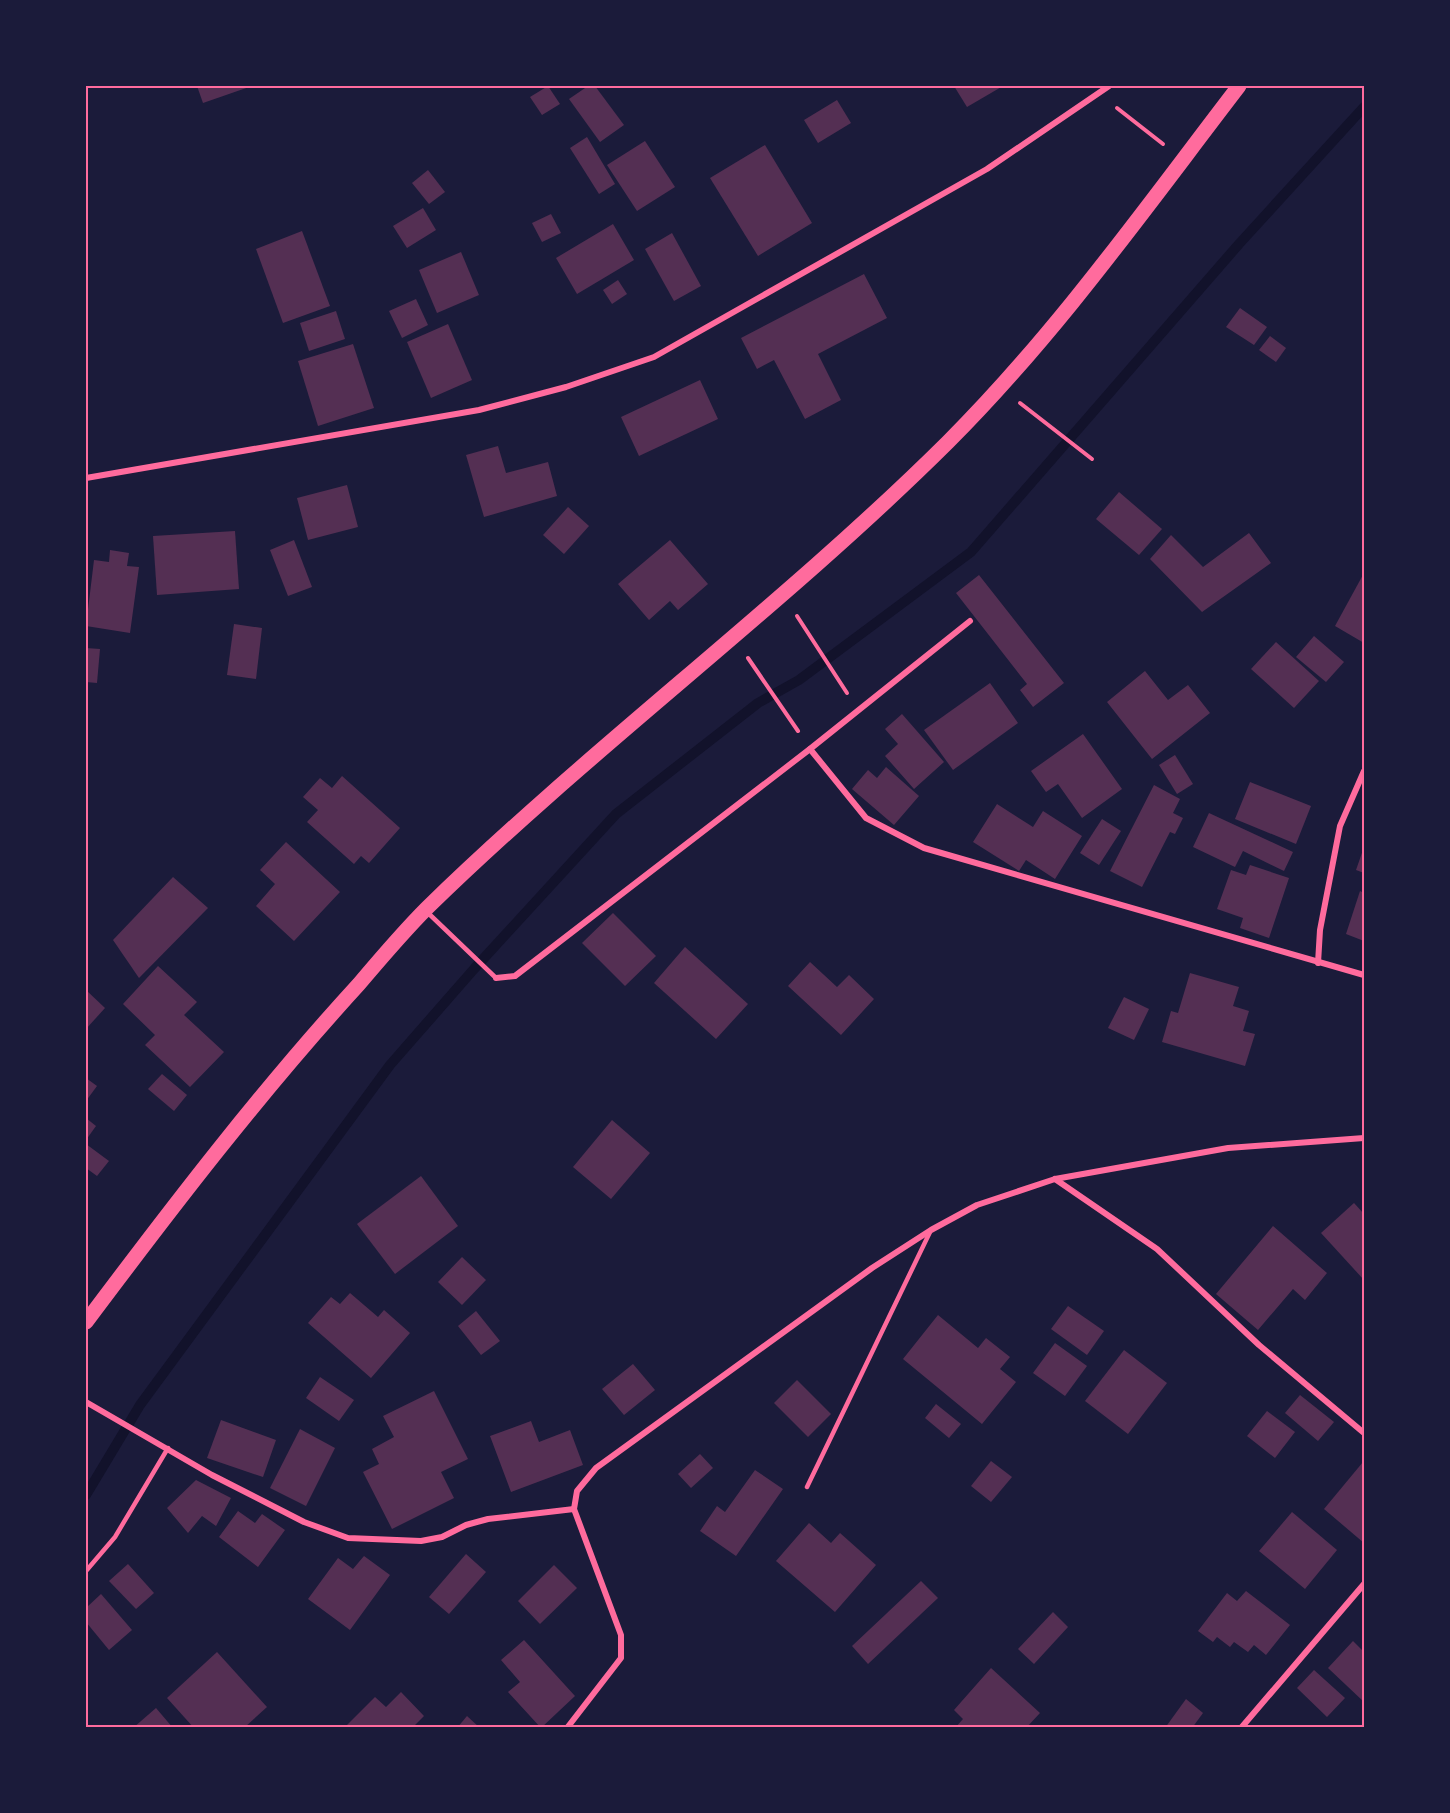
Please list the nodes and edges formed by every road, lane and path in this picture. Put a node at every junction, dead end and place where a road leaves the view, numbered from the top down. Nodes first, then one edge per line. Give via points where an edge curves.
1 (1109, 86) edge
2 (1239, 86) edge
3 (1099, 94) junction
4 (1182, 160) junction
5 (1000, 387) junction
6 (1092, 459) dead end
7 (86, 478) edge
8 (782, 593) junction
9 (970, 621) dead end
10 (733, 635) junction
11 (858, 711) junction
12 (810, 749) junction
13 (1365, 771) edge
14 (425, 910) junction
15 (1318, 963) junction
16 (1365, 975) edge
17 (496, 978) joint
18 (1365, 1138) edge
19 (1055, 1179) junction
20 (931, 1230) junction
21 (86, 1322) edge
22 (87, 1403) edge
23 (1365, 1433) edge
24 (168, 1448) junction
25 (807, 1487) dead end
26 (574, 1509) junction
27 (86, 1571) edge
28 (1365, 1584) edge
29 (567, 1728) edge
30 (1241, 1728) edge

1 - 3 street
2 - 4 main road
3 - 4 path
3 - 7 street via 987,169 654,357 566,387 479,410
4 - 5 main road via 1060,318
5 - 6 path
5 - 8 main road via 901,488
8 - 10 main road
8 - 11 path
9 - 11 street
10 - 12 path
10 - 14 main road via 575,771
11 - 12 street
12 - 15 street via 866,818 924,848
12 - 17 street via 515,976
13 - 15 street via 1340,826 1320,930
14 - 17 lane
14 - 21 main road via 303,1044
15 - 16 street
18 - 19 street via 1228,1148
19 - 20 street via 977,1205
19 - 23 street via 1157,1249 1259,1345
20 - 25 lane
20 - 26 street via 792,1323 596,1468 577,1491
22 - 24 street
24 - 26 street via 304,1522 348,1538 421,1541 488,1520
24 - 27 lane via 115,1537
26 - 29 street via 621,1635 621,1658
28 - 30 street

